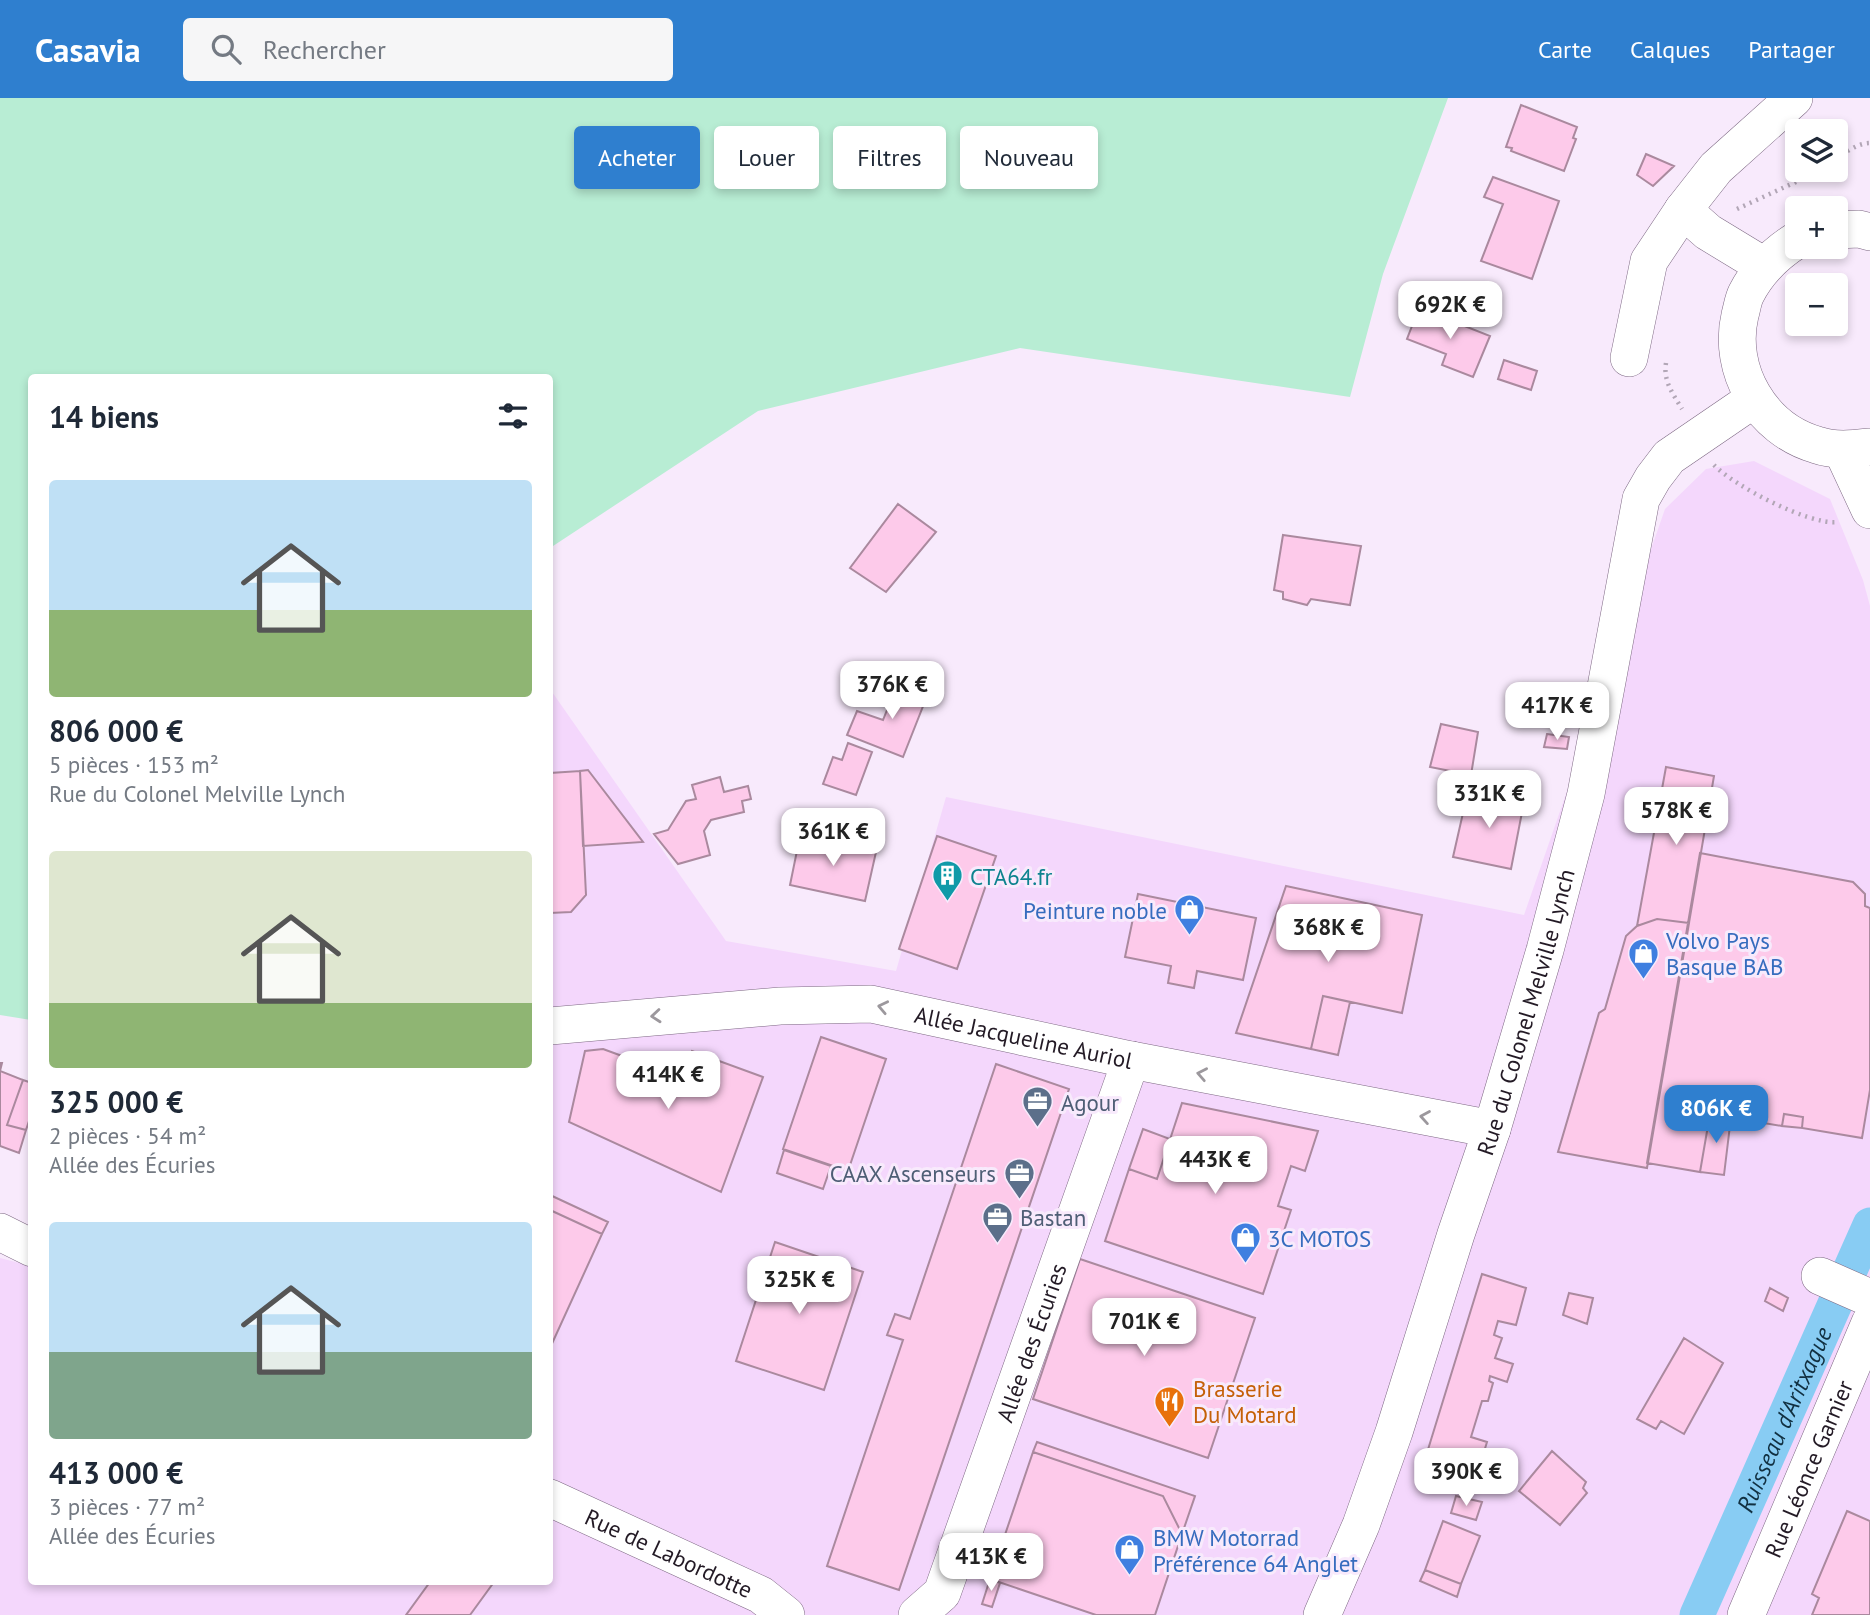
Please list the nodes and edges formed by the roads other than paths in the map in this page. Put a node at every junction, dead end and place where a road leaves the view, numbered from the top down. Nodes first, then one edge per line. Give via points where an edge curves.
1 (1794, 98) edge
2 (1683, 210) junction
3 (1848, 229) edge
4 (1870, 232) edge
5 (1785, 247) edge
6 (1764, 266) junction
7 (1629, 358) dead end
8 (1754, 399) junction
9 (1856, 448) edge
10 (1858, 515) edge
11 (553, 1026) edge
12 (1131, 1060) junction
13 (1492, 1129) junction
14 (0, 1232) edge
15 (28, 1246) edge
16 (1820, 1276) dead end
17 (1867, 1305) edge
18 (553, 1499) edge
19 (786, 1615) edge
20 (917, 1615) edge
21 (1322, 1615) edge
22 (1746, 1615) edge

1 - 2 street via 1716,168
2 - 6 street via 1708,232
2 - 7 street via 1649,261
3 - 4 street
5 - 6 street
6 - 8 street via 1745,296 1737,331 1740,366
8 - 9 street via 1792,435 1816,445
8 - 13 street, Rue du Colonel Melville Lynch via 1669,457 1641,499 1586,794
9 - 10 street
12 -> 11 street, Allée Jacqueline Auriol via 871,1004 780,1006
13 -> 12 street, Allée Jacqueline Auriol
12 - 20 street, Allée des Écuries via 942,1593
13 - 21 street, Rue du Colonel Melville Lynch via 1390,1446 1362,1525
14 - 15 street
16 - 17 street
17 - 22 street, Rue Léonce Garnier
18 - 19 street, Rue de Labordotte via 761,1595

